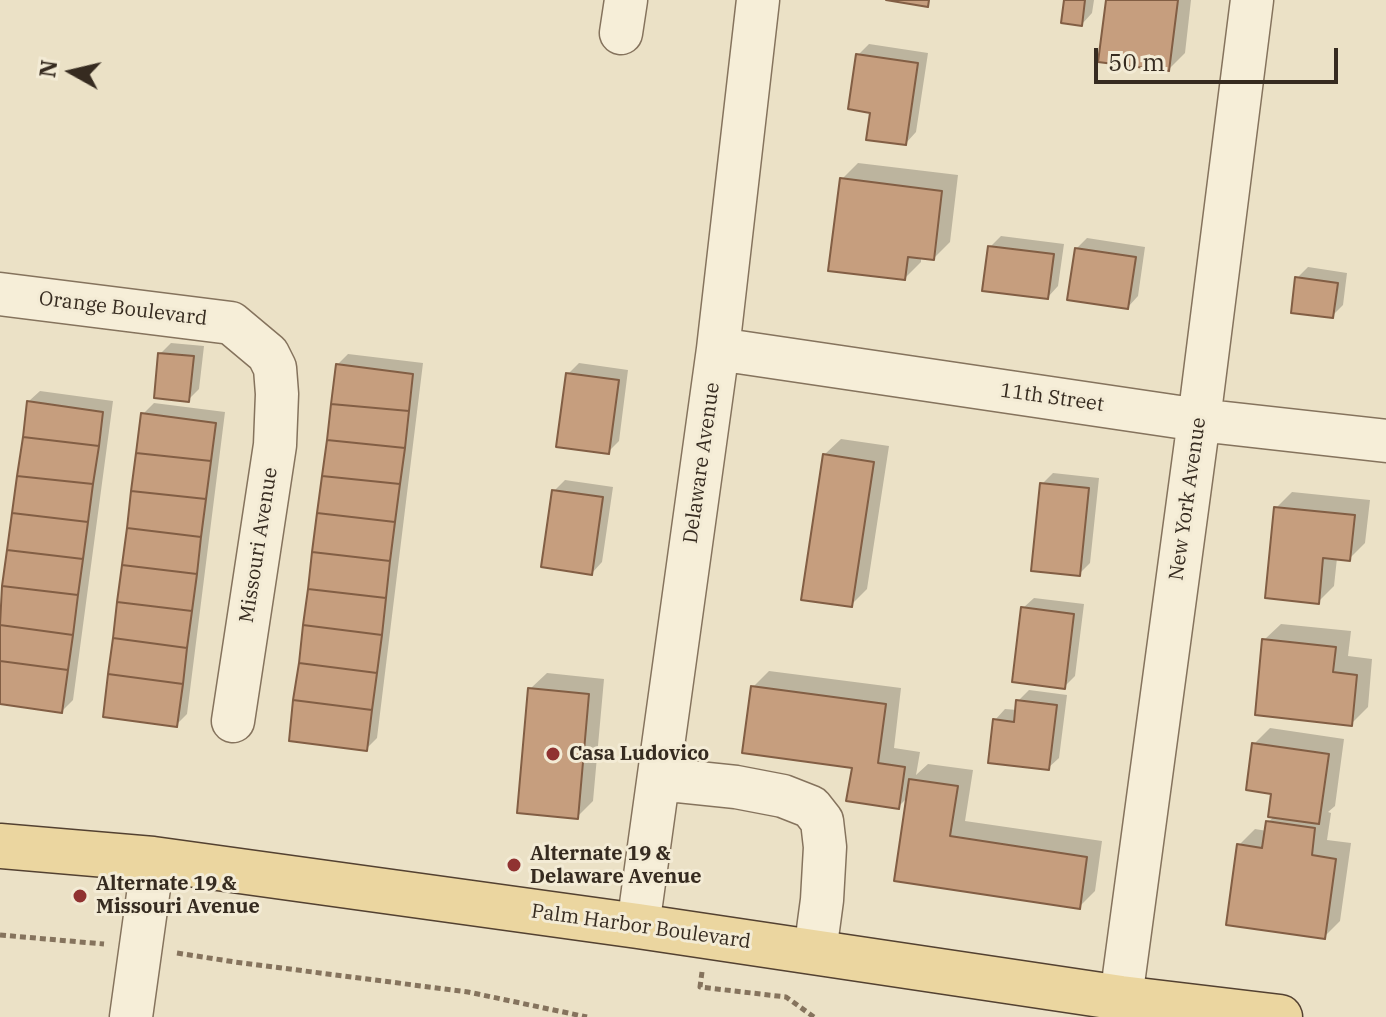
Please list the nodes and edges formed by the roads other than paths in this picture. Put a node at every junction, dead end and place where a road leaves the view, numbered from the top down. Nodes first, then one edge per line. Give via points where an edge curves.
1 (758, 0) edge
2 (1252, 0) edge
3 (0, 294) edge
4 (718, 349) junction
5 (275, 368) joint
6 (1199, 420) junction
7 (1386, 441) edge
8 (233, 721) dead end
9 (659, 779) junction
10 (0, 846) edge
11 (153, 859) junction
12 (638, 926) junction
13 (815, 952) junction
14 (1121, 998) junction
15 (131, 1017) edge
16 (1280, 1017) edge

1 - 4 street, Delaware Avenue
2 - 6 street, New York Avenue
3 - 5 street, Orange Boulevard via 231,323 268,354
4 - 6 street, 11th Street
4 - 9 street, Delaware Avenue
5 - 8 street, Missouri Avenue via 275,445
6 - 7 street, 11th Street
6 - 14 street, New York Avenue
9 - 12 street, Delaware Avenue
9 - 13 street via 748,789 811,807 822,821 825,847
10 - 11 main road, Palm Harbor Boulevard
11 - 12 main road, Palm Harbor Boulevard
11 - 15 street
12 - 13 main road, Palm Harbor Boulevard
13 - 14 main road, Palm Harbor Boulevard
14 - 16 main road, Palm Harbor Boulevard

